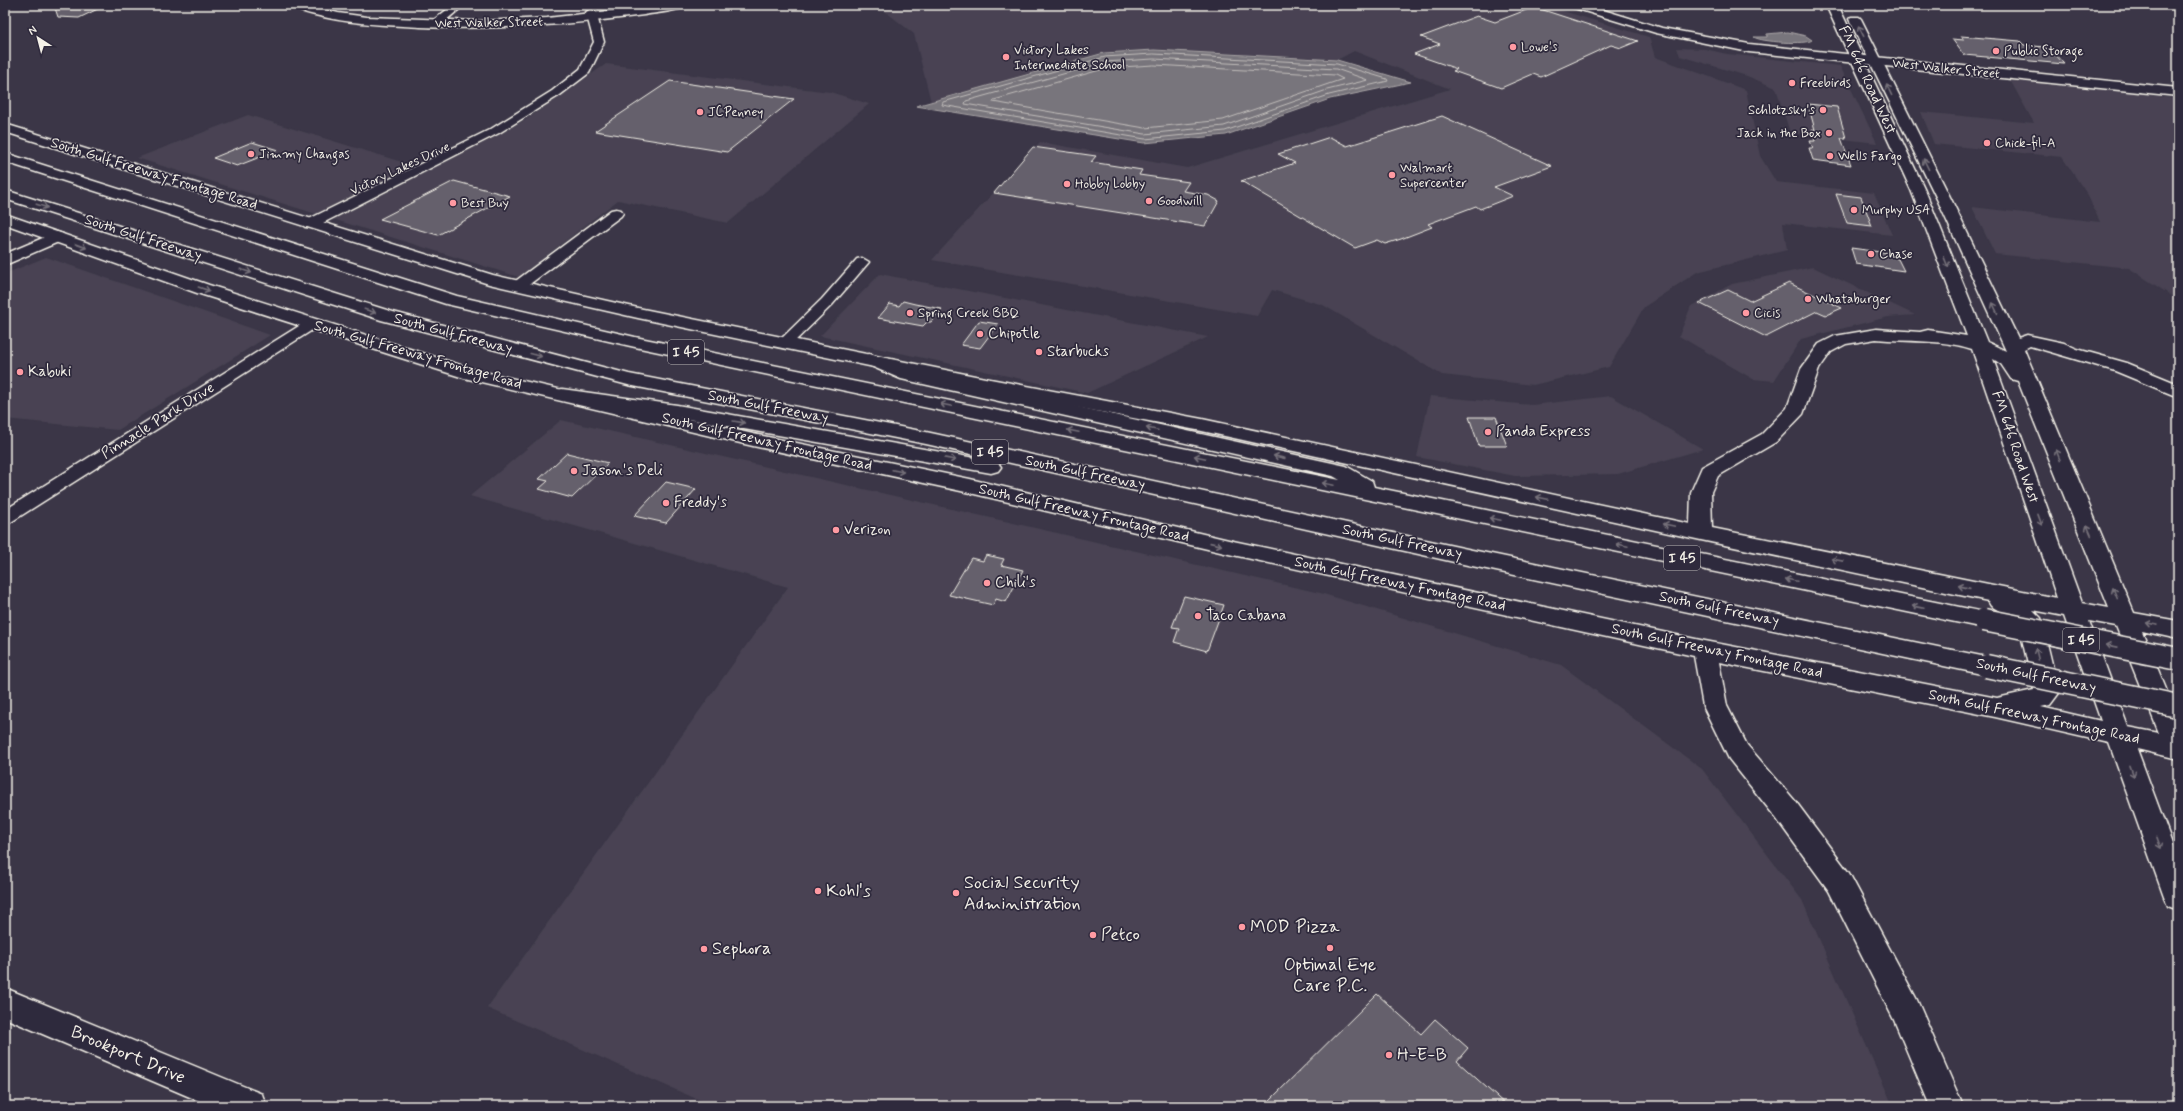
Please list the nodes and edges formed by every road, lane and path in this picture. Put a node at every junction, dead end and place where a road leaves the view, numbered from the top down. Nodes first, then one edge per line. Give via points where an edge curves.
1 (296, 5) edge
2 (326, 5) edge
3 (459, 5) edge
4 (467, 5) edge
5 (643, 5) edge
6 (682, 5) edge
7 (1575, 5) edge
8 (1596, 5) edge
9 (1832, 5) edge
10 (1849, 8) dead end
11 (592, 16) junction
12 (438, 21) junction
13 (1856, 58) junction
14 (1874, 60) junction
15 (2178, 86) edge
16 (2178, 92) edge
17 (5, 128) edge
18 (5, 157) edge
19 (5, 194) edge
20 (616, 213) dead end
21 (5, 219) edge
22 (303, 221) junction
23 (57, 237) junction
24 (5, 260) edge
25 (862, 262) dead end
26 (518, 286) junction
27 (1965, 308) junction
28 (312, 324) junction
29 (784, 343) junction
30 (2015, 344) junction
31 (1978, 346) junction
32 (870, 359) junction
33 (2031, 390) junction
34 (2178, 391) edge
35 (562, 395) junction
36 (1380, 495) junction
37 (5, 518) edge
38 (1328, 526) junction
39 (1701, 532) junction
40 (1985, 592) junction
41 (2073, 609) junction
42 (2125, 619) junction
43 (2178, 630) edge
44 (1705, 650) junction
45 (2178, 660) edge
46 (2178, 706) edge
47 (1995, 707) junction
48 (2120, 735) junction
49 (2178, 748) edge
50 (2178, 897) edge
51 (5, 1003) edge
52 (250, 1106) edge
53 (1946, 1106) edge

1 - 12 main road, West Walker Street via 312,11 360,20
2 - 12 main road, West Walker Street
3 - 12 street
4 - 12 street via 455,14
5 - 11 main road, West Walker Street
6 - 11 main road, West Walker Street
7 - 13 main road, West Walker Street via 1660,31 1708,42
8 - 13 main road, West Walker Street via 1711,36
9 - 13 main road, FM 646 Road West
14 -> 10 main road, FM 646 Road West
11 - 12 main road, West Walker Street via 523,25
11 - 22 street, Victory Lakes Drive via 600,42 586,71 556,93 495,131
13 - 14 main road, West Walker Street
13 -> 27 main road, FM 646 Road West via 1918,190
14 - 15 main road, West Walker Street
14 - 16 main road, West Walker Street
30 -> 14 main road, FM 646 Road West
17 - 22 main road, South Gulf Freeway Frontage Road
36 -> 18 main road, I 45 via 635,342 452,300
19 -> 38 main road, South Gulf Freeway / I 45 via 387,316 628,380 926,438
20 - 26 street
21 - 23 main road, South Gulf Freeway Frontage Road
22 - 26 main road, South Gulf Freeway Frontage Road via 391,250
23 - 24 main road
23 -> 28 main road, South Gulf Freeway Frontage Road via 203,289
25 - 29 street via 827,302
26 - 29 main road, South Gulf Freeway Frontage Road via 638,314
27 - 30 main road via 1992,334
27 - 31 main road, FM 646 Road West
28 - 35 main road, South Gulf Freeway Frontage Road via 471,374
28 - 37 street, Pinnacle Park Drive
29 - 32 main road, South Gulf Freeway Frontage Road
30 - 33 main road, FM 646 Road West
30 - 34 main road via 2034,352 2063,356 2071,353 2134,371
31 - 33 main road via 2001,353
31 - 39 main road via 1968,348 1930,342 1920,337 1876,334 1841,340 1824,348 1810,369 1796,410 1768,438 1709,472 1701,492
31 -> 41 main road, FM 646 Road West
36 -> 32 main road via 1339,471 908,375
39 -> 32 main road, South Gulf Freeway Frontage Road via 1213,427
42 -> 33 main road, FM 646 Road West
35 -> 38 main road via 677,411 909,451 1168,502
35 -> 44 main road, South Gulf Freeway Frontage Road via 1240,549
45 -> 36 main road, I 45, bridge
38 - 46 main road, South Gulf Freeway / I 45, bridge
40 -> 39 main road, South Gulf Freeway Frontage Road
40 - 41 main road, South Gulf Freeway Frontage Road
47 -> 40 main road via 2041,698 2047,693 2029,618
41 - 42 main road, South Gulf Freeway Frontage Road
41 - 48 main road, FM 646 Road West
43 -> 42 main road, South Gulf Freeway Frontage Road
42 - 49 main road, FM 646 Road West
44 - 47 main road, South Gulf Freeway Frontage Road
44 - 53 main road via 1715,706 1738,752 1786,810 1839,882 1906,1011
47 - 48 main road, South Gulf Freeway Frontage Road
48 - 49 main road, South Gulf Freeway Frontage Road
48 -> 50 main road, FM 646 Road West
51 - 52 main road, Brookport Drive

